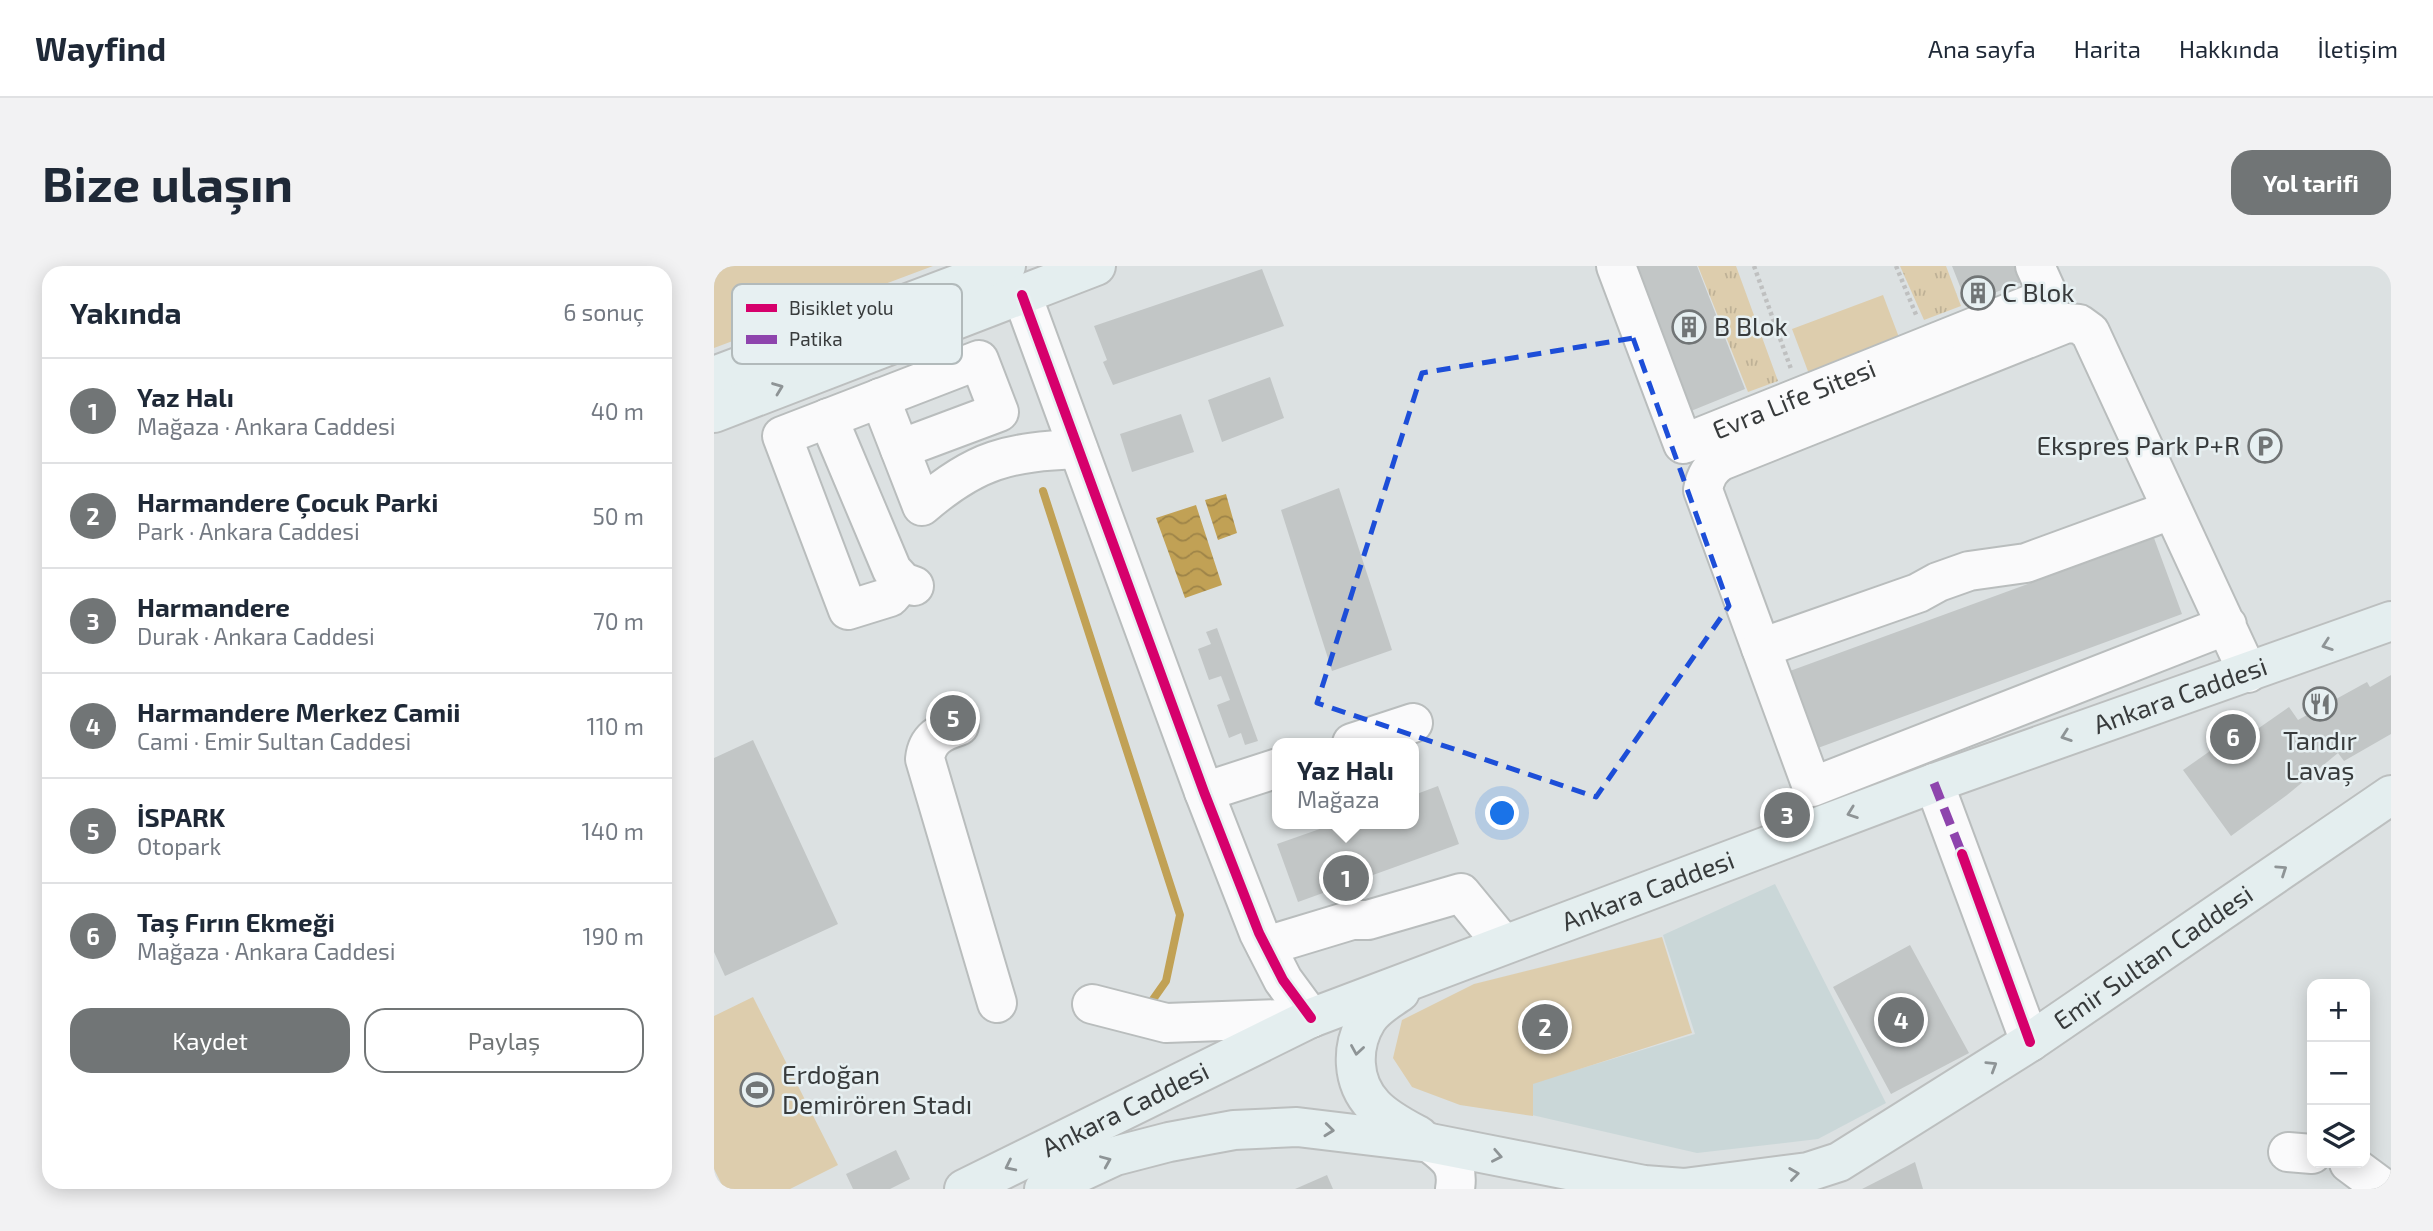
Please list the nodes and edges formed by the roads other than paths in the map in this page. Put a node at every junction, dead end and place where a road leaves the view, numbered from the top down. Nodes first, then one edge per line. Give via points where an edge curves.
1 (1096, 266) edge
2 (1616, 266) edge
3 (2035, 266) edge
4 (1014, 280) edge
5 (962, 297) edge
6 (962, 303) edge
7 (752, 364) edge
8 (825, 364) edge
9 (714, 376) edge
10 (880, 398) junction
11 (714, 413) edge
12 (828, 418) junction
13 (900, 449) junction
14 (1078, 449) junction
15 (2171, 510) junction
16 (2391, 621) edge
17 (2227, 625) junction
18 (1761, 648) junction
19 (2248, 673) junction
20 (1413, 723) dead end
21 (959, 726) dead end
22 (1367, 738) edge
23 (1272, 770) edge
24 (1934, 783) junction
25 (1204, 792) junction
26 (2391, 794) edge
27 (1503, 944) junction
28 (1266, 946) junction
29 (1435, 969) junction
30 (998, 1003) dead end
31 (1092, 1004) dead end
32 (1311, 1018) junction
33 (2030, 1042) junction
34 (1430, 1143) junction
35 (2356, 1168) edge
36 (1839, 1175) edge
37 (1643, 1185) junction
38 (964, 1189) edge
39 (1044, 1189) edge
40 (1455, 1189) edge
41 (1603, 1189) edge
42 (2384, 1189) edge

1 - 4 main road
2 - 3 street, Evra Life Sitesi via 1683,443 2049,297
4 - 5 main road
6 -> 4 main road
4 - 14 street
7 - 9 main road
11 -> 8 main road
10 - 12 street
10 - 13 street
10 - 13 street via 979,360 999,412
12 - 12 street via 782,436 848,610 890,597 909,584 892,570
13 - 14 street via 922,506 960,477 999,459
14 - 25 street
15 - 17 street
15 - 18 street via 2026,563 1969,571
15 - 18 street via 2090,332 2067,323 1714,466 1703,490
16 -> 19 main road, Ankara Caddesi
17 - 18 street via 1812,787
17 - 19 street
19 -> 24 main road, Ankara Caddesi
20 - 22 street
21 - 30 street via 932,740 925,760
23 - 25 street
24 -> 27 main road, Ankara Caddesi
24 - 33 street
25 - 28 street
33 -> 26 main road, Emir Sultan Caddesi
27 - 28 street via 1461,893
27 - 29 main road, Ankara Caddesi
28 - 32 street via 1283,980
29 - 32 main road, Ankara Caddesi
29 -> 34 main road via 1368,1018 1355,1053 1356,1073 1373,1106
31 - 32 street via 1166,1023
32 -> 38 main road, Ankara Caddesi
36 -> 33 main road, Emir Sultan Caddesi
34 -> 37 main road, Emir Sultan Caddesi
39 -> 34 main road, Ankara Caddesi via 1115,1156 1234,1130 1297,1127
34 - 40 street via 1449,1158 1457,1176
35 - 42 street
37 -> 36 main road, Emir Sultan Caddesi via 1684,1188 1808,1172
37 - 41 street

